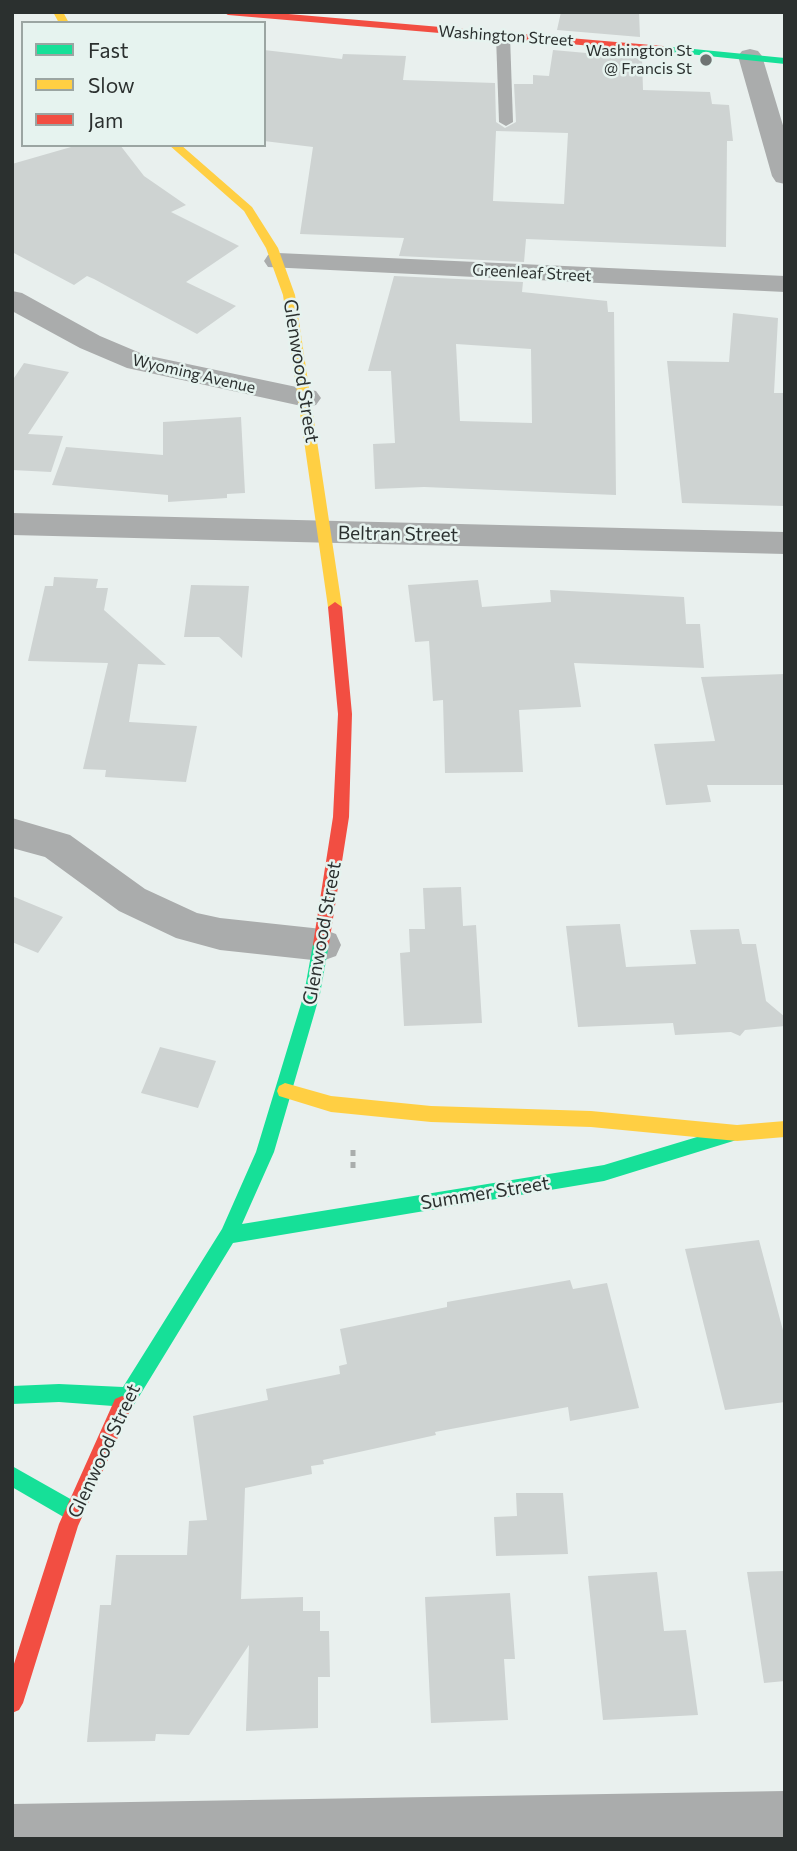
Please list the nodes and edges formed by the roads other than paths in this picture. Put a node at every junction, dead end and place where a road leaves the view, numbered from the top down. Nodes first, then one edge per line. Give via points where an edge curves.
1 (228, 12) edge
2 (503, 36) junction
3 (750, 55) junction
4 (785, 61) edge
5 (506, 122) dead end
6 (176, 147) edge
7 (785, 176) edge
8 (278, 261) junction
9 (785, 284) edge
10 (12, 299) edge
11 (306, 398) junction
12 (12, 524) edge
13 (325, 532) junction
14 (785, 543) edge
15 (12, 833) edge
16 (322, 945) junction
17 (285, 1091) junction
18 (785, 1129) edge
19 (737, 1133) junction
20 (228, 1235) junction
21 (12, 1395) edge
22 (127, 1397) junction
23 (12, 1476) edge
24 (74, 1512) junction
25 (12, 1703) edge
26 (785, 1818) edge
27 (12, 1831) edge

1 - 2 street, Washington Street
2 - 3 street, Washington Street
2 - 5 lane
3 - 4 street, Washington Street
3 - 7 street
6 - 8 street, Glenwood Street via 248,209
8 - 9 street, Greenleaf Street
8 - 11 street, Glenwood Street via 289,295
10 - 11 street, Wyoming Avenue via 137,362
11 - 13 street, Glenwood Street
12 - 13 street, Beltran Street
13 - 14 street, Beltran Street
13 - 16 street, Glenwood Street via 340,645 345,746 341,817
15 - 16 street via 57,846 132,900 190,927
16 - 17 street, Glenwood Street
17 - 19 street, Summer Street via 331,1104 431,1114 591,1119
17 - 20 street, Glenwood Street via 265,1152
18 - 19 street, Summer Street
19 - 20 street, Summer Street via 604,1173
20 - 22 street, Glenwood Street
21 - 22 street
22 - 24 street, Glenwood Street
23 - 24 street
24 - 25 street, Glenwood Street
26 - 27 street

